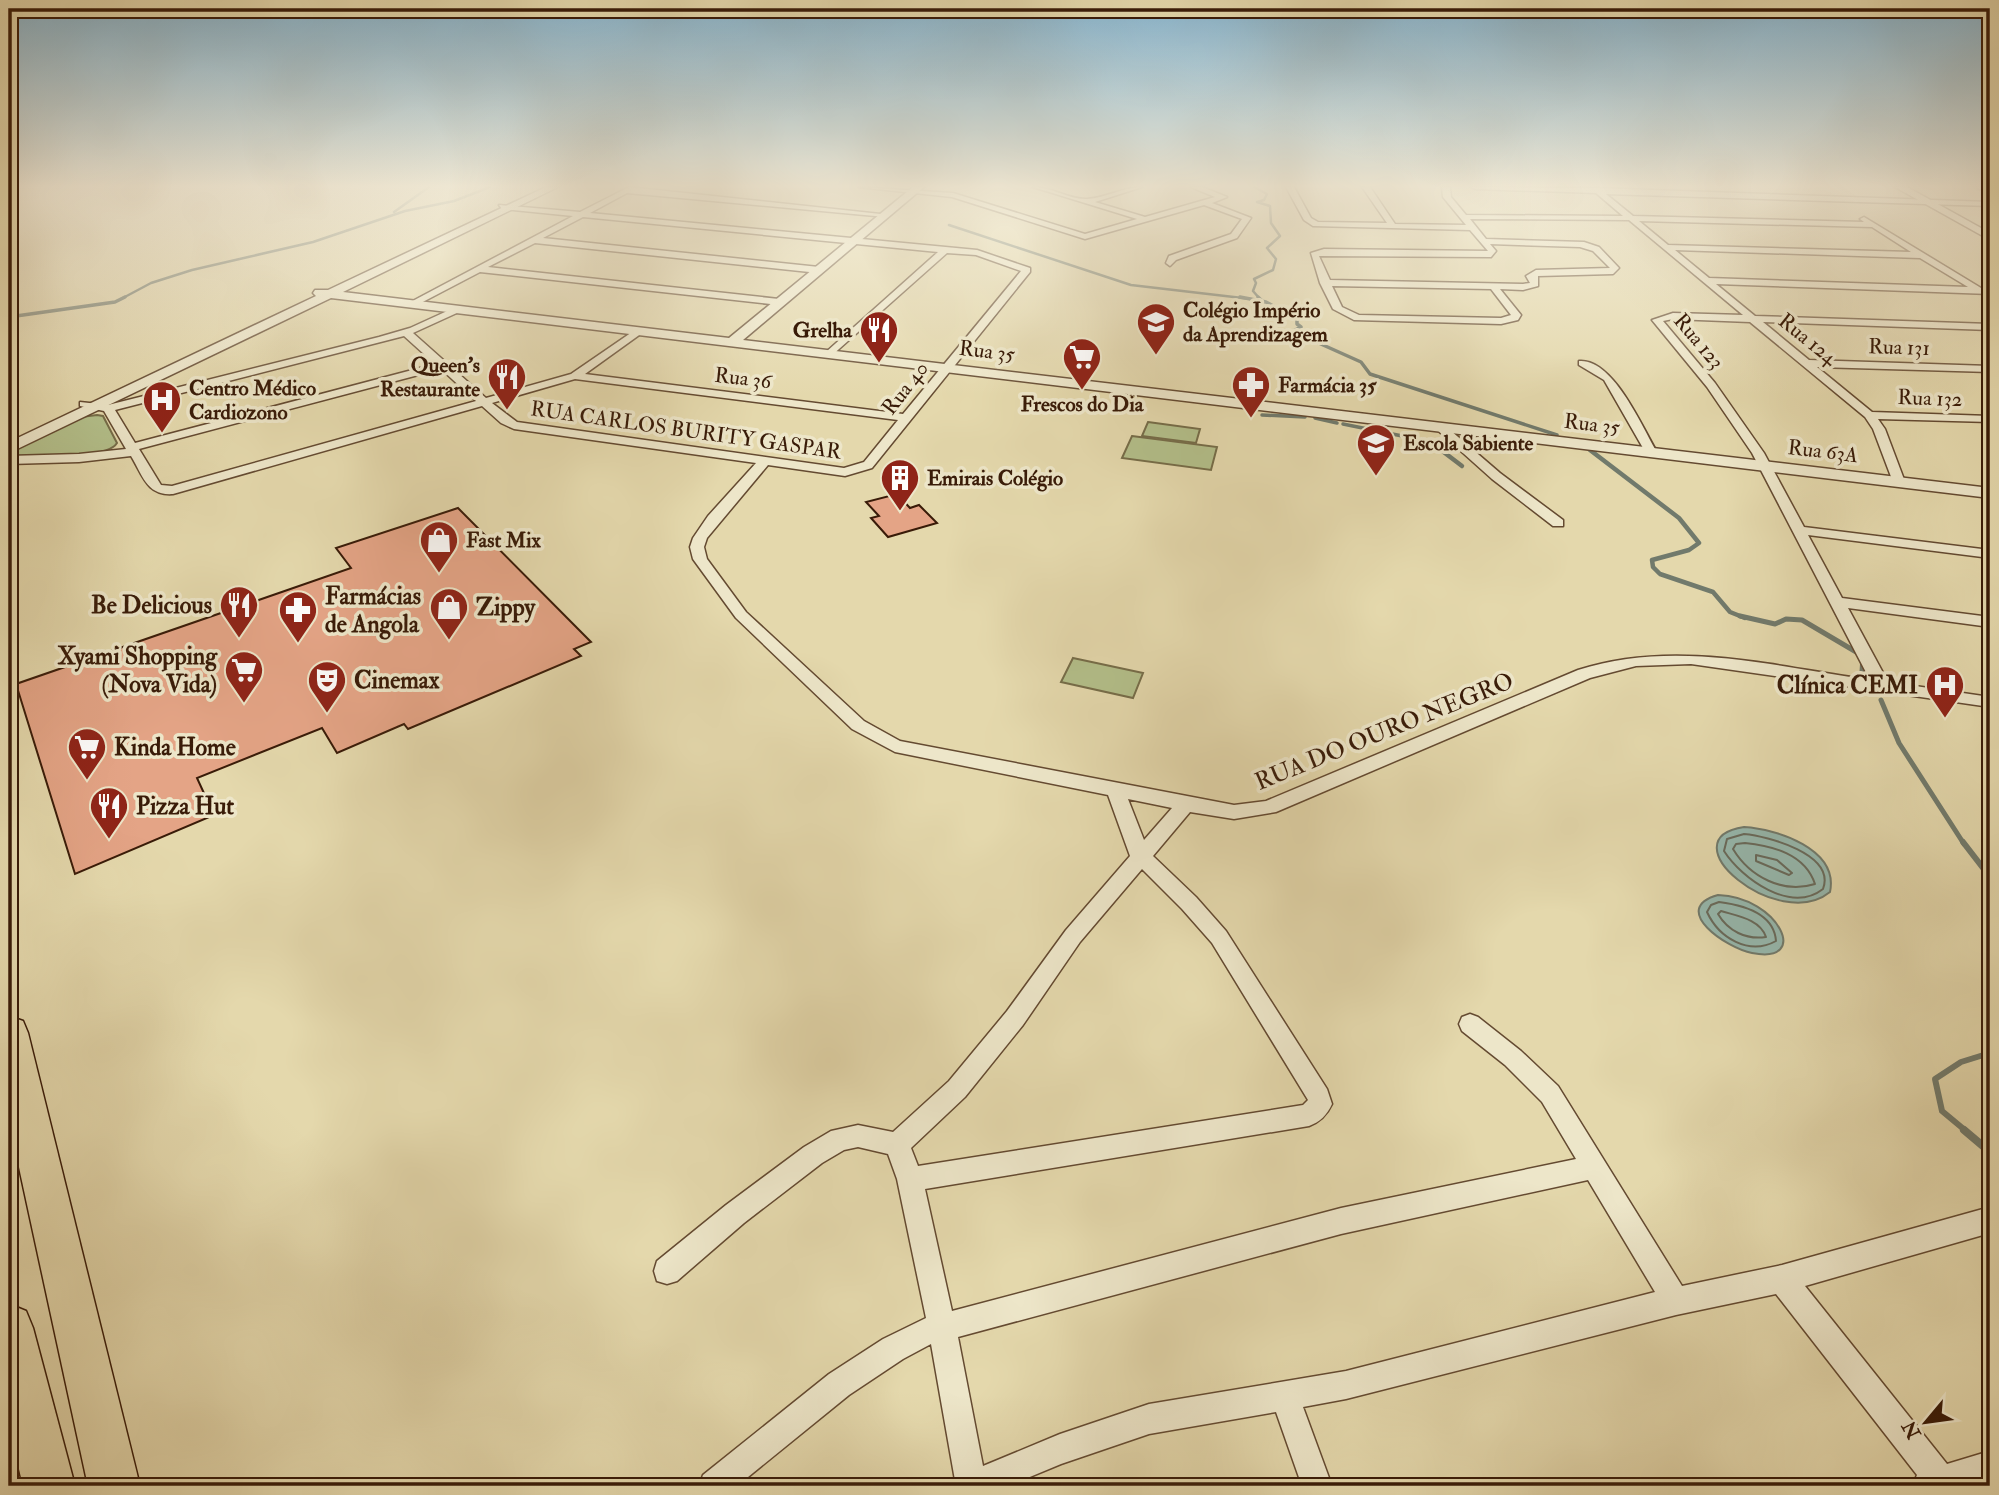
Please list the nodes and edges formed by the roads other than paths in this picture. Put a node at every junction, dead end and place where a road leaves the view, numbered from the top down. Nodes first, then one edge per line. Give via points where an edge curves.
1 (402, 257) edge
2 (503, 257) edge
3 (693, 257) edge
4 (835, 257) edge
5 (938, 257) edge
6 (993, 257) edge
7 (1175, 257) edge
8 (1313, 257) edge
9 (1604, 257) edge
10 (1677, 257) edge
11 (1924, 257) edge
12 (1170, 263) dead end
13 (478, 270) junction
14 (819, 270) junction
15 (1707, 281) junction
16 (1325, 283) junction
17 (1493, 286) junction
18 (1985, 291) edge
19 (324, 294) junction
20 (779, 302) junction
21 (412, 304) junction
22 (456, 310) junction
23 (1752, 319) junction
24 (1990, 327) edge
25 (638, 331) junction
26 (406, 332) junction
27 (732, 342) junction
28 (830, 354) junction
29 (1583, 363) dead end
30 (1807, 363) junction
31 (443, 365) junction
32 (946, 368) junction
33 (1990, 369) edge
34 (575, 376) junction
35 (484, 401) junction
36 (96, 406) junction
37 (1869, 415) junction
38 (906, 418) junction
39 (1990, 419) edge
40 (1439, 426) junction
41 (9, 440) edge
42 (9, 448) edge
43 (132, 450) junction
44 (1651, 452) junction
45 (9, 460) edge
46 (765, 461) junction
47 (867, 465) joint
48 (1766, 466) junction
49 (1899, 482) junction
50 (1990, 493) edge
51 (1558, 523) dead end
52 (1799, 530) junction
53 (1990, 554) edge
54 (1837, 602) junction
55 (1990, 622) edge
56 (1881, 685) junction
57 (1990, 702) edge
58 (1115, 790) junction
59 (1186, 804) junction
60 (1140, 856) junction
61 (1470, 1024) dead end
62 (9, 1032) edge
63 (897, 1144) junction
64 (1594, 1167) junction
65 (910, 1179) junction
66 (1990, 1220) edge
67 (667, 1271) dead end
68 (1782, 1279) junction
69 (1676, 1301) junction
70 (942, 1327) junction
71 (9, 1328) edge
72 (1284, 1397) junction
73 (1990, 1466) edge
74 (1938, 1485) edge
75 (49, 1486) edge
76 (114, 1486) edge
77 (714, 1486) edge
78 (972, 1486) edge
79 (1317, 1486) edge

1 - 19 street
2 - 13 street
3 - 14 street
4 - 14 street
5 - 28 street
6 - 32 street, Rua 40 via 1027,270
7 - 12 street
8 - 16 street
9 - 17 street via 1613,271 1542,272 1531,276 1535,282 1530,286
10 - 15 street
11 - 18 street
13 - 20 street
13 - 21 street
14 - 20 street
15 - 18 street
15 - 23 street
16 - 17 street
16 - 17 street via 1338,309 1357,318 1515,318
19 - 21 street, Rua 35
19 - 36 street
20 - 27 street
21 - 22 street, Rua 35
22 - 25 street, Rua 35
22 - 26 street
23 - 24 street, Rua 124
23 - 30 street, Rua 124
23 - 48 street, Rua 123 via 1668,316 1657,322 1711,386
25 - 27 street, Rua 35
25 - 34 street
26 - 31 street, RUA CARLOS BURITY GASPAR
26 - 36 street
27 - 28 street, Rua 35
28 - 32 street, Rua 35
29 - 44 street via 1608,378
30 - 33 street, Rua 131
30 - 37 street, Rua 124
31 - 35 street, RUA CARLOS BURITY GASPAR
31 - 43 street
32 - 38 street, Rua 40
32 - 40 street, Rua 35
34 - 35 street
34 - 38 street, Rua 36
35 - 43 street via 173,490 156,487
35 - 46 street, RUA CARLOS BURITY GASPAR via 505,421 519,426
36 - 41 street
36 - 42 street
36 - 43 street
37 - 39 street, Rua 132
37 - 49 street, Rua 124
38 - 47 street, Rua 40
40 - 44 street, Rua 35
40 - 51 street
43 - 45 street via 79,458
44 - 48 street, Rua 63A
46 - 47 street, RUA CARLOS BURITY GASPAR via 837,472 857,471
46 - 58 street, RUA DO OURO NEGRO via 706,528 697,547 700,559 741,615 838,708 869,734 895,746
48 - 49 street, Rua 63A
48 - 52 street
49 - 50 street, Rua 63A
52 - 53 street
52 - 54 street
54 - 55 street
54 - 56 street
56 - 57 street, RUA DO OURO NEGRO
56 - 59 street, RUA DO OURO NEGRO via 1691,659 1617,663 1269,807 1234,812
58 - 59 street, RUA DO OURO NEGRO
58 - 60 street
59 - 60 street
60 - 63 street via 957,1089
60 - 65 street via 1197,912 1234,958 1319,1097 1316,1111
61 - 64 street via 1550,1094
62 - 76 highway
63 - 65 street
63 - 67 street via 858,1136 840,1139 735,1214
64 - 69 street
64 - 70 street via 1341,1221
65 - 70 street
66 - 68 street
68 - 69 street
68 - 74 street
69 - 72 street
70 - 77 street via 893,1348 839,1383
70 - 78 street
71 - 75 highway
72 - 78 street via 1149,1419
72 - 79 street
73 - 74 street

